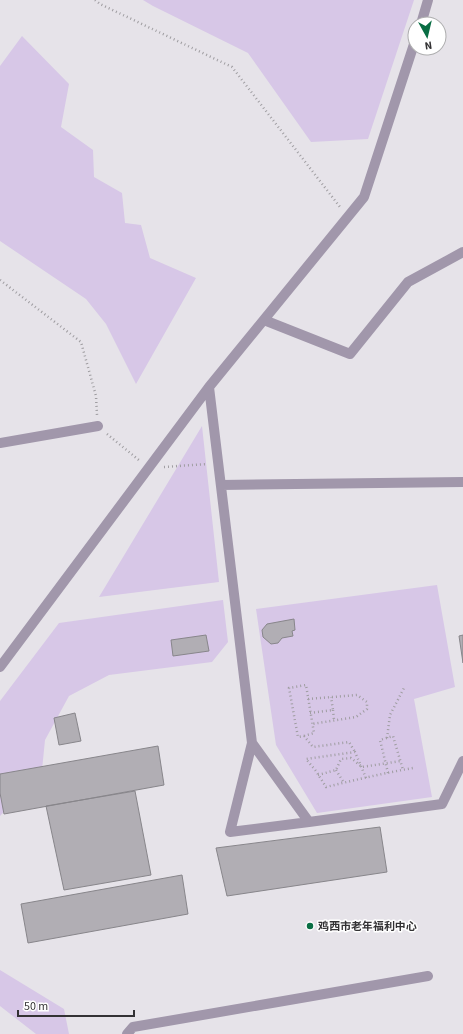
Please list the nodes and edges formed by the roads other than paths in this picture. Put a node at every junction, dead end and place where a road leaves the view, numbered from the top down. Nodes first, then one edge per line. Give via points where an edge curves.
1 (428, 0) edge
2 (423, 16) edge
3 (410, 56) edge
4 (463, 252) edge
5 (264, 320) junction
6 (209, 387) junction
7 (98, 426) road end
8 (0, 443) edge
9 (463, 482) edge
10 (221, 484) junction
11 (0, 668) edge
12 (252, 743) junction
13 (463, 761) edge
14 (309, 822) junction
15 (428, 976) dead end
16 (127, 1034) edge

1 - 2 street
3 - 5 street via 364,197
4 - 5 street via 408,282 350,354
5 - 6 street
6 - 10 street
6 - 11 street
7 - 8 street
9 - 10 street
10 - 12 street
12 - 14 street
12 - 14 street via 230,832
13 - 14 street via 442,804
15 - 16 street via 133,1027

